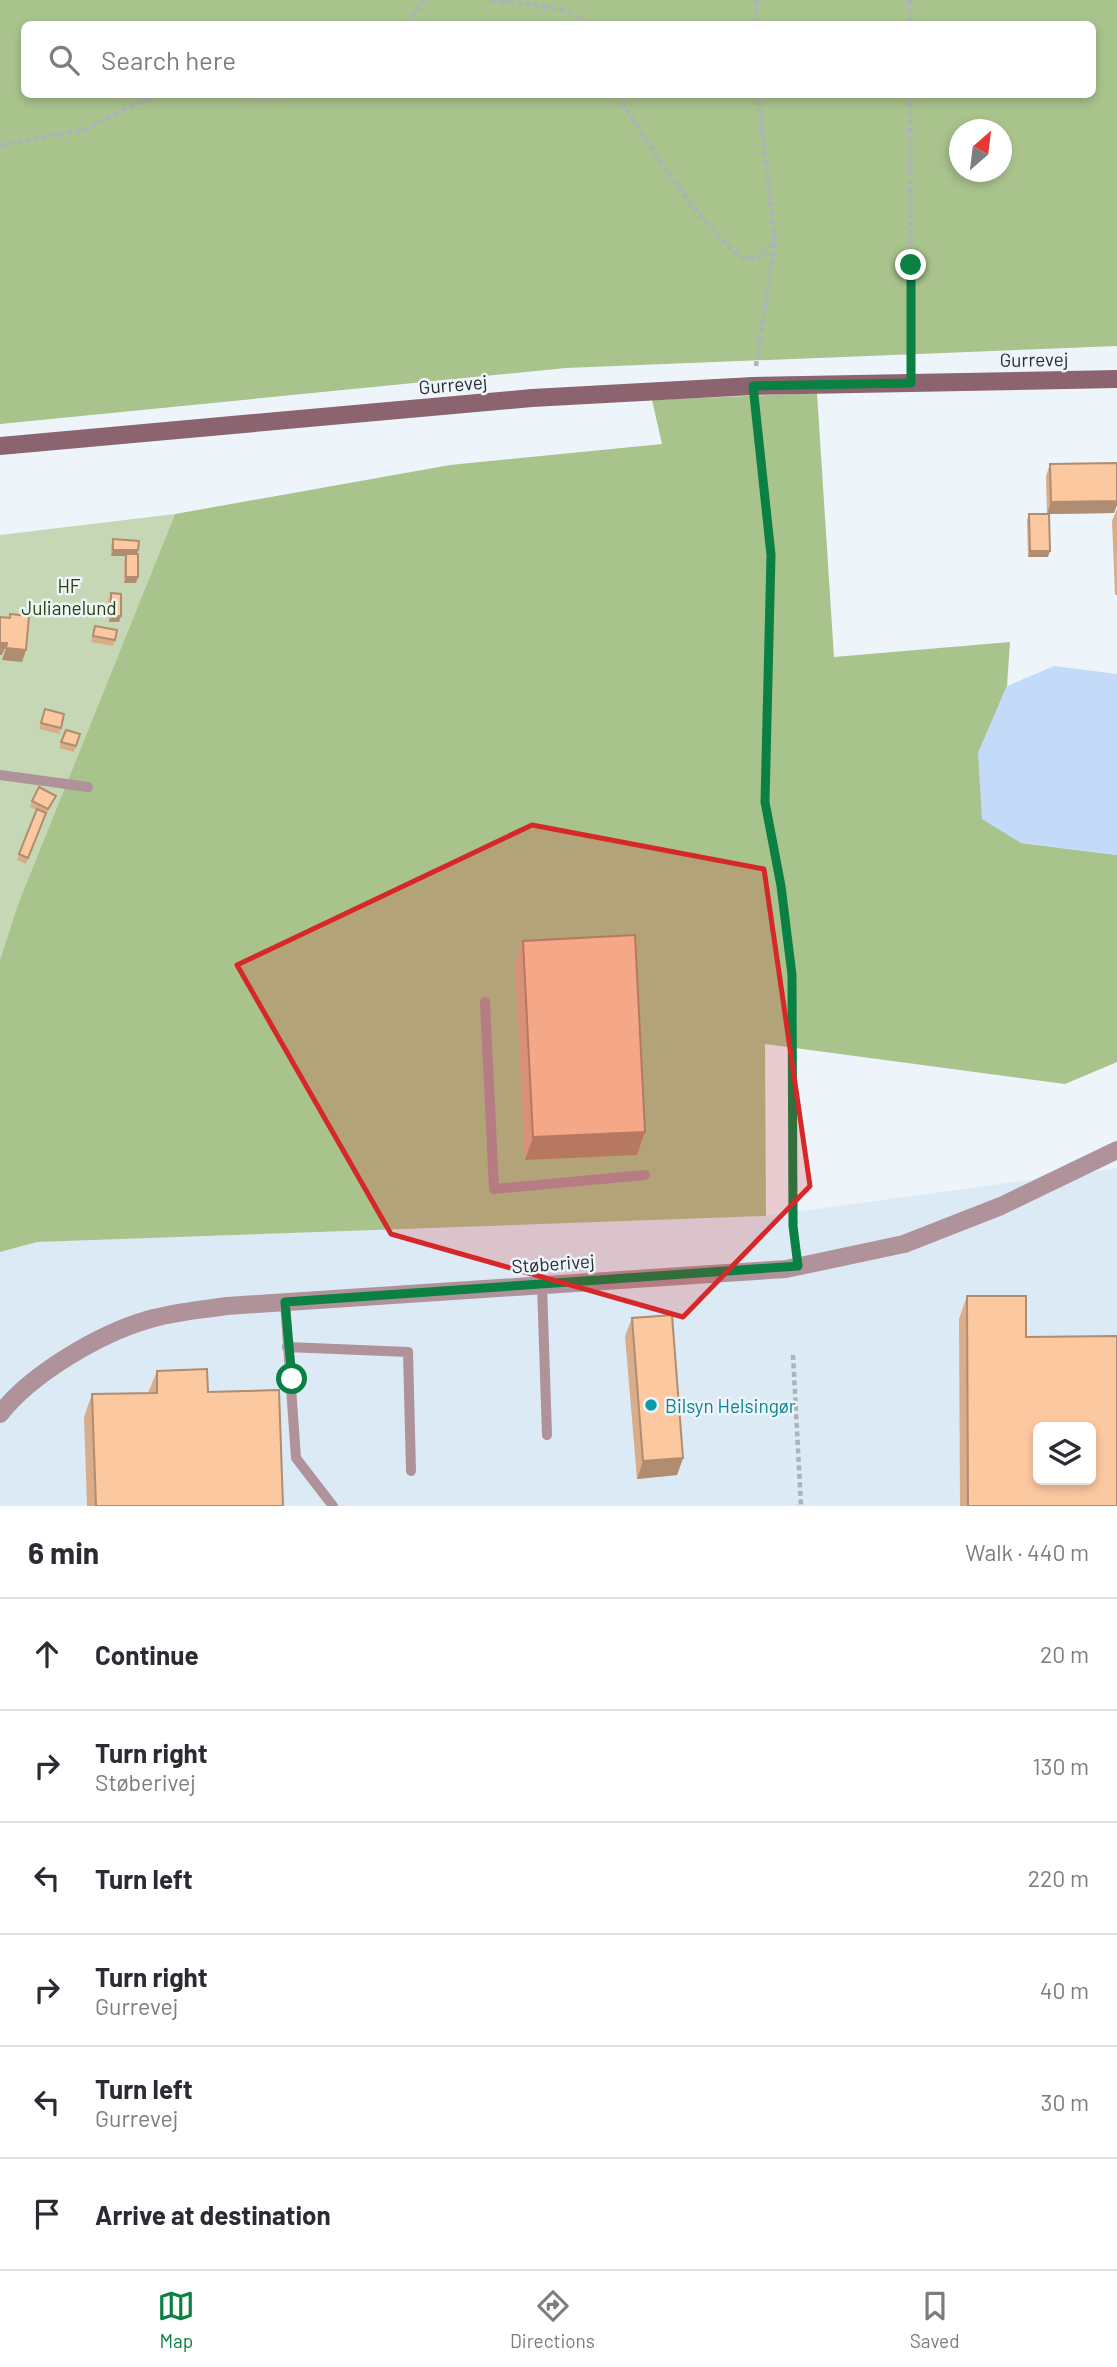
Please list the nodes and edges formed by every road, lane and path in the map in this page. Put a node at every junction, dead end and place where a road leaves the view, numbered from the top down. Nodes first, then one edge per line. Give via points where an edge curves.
1 (425, 0) edge
2 (492, 0) edge
3 (757, 0) edge
4 (910, 0) edge
5 (409, 21) edge
6 (586, 21) edge
7 (757, 21) edge
8 (910, 21) edge
9 (148, 98) edge
10 (622, 98) edge
11 (758, 98) edge
12 (910, 98) edge
13 (0, 145) edge
14 (775, 242) junction
15 (1117, 379) edge
16 (911, 383) junction
17 (753, 386) junction
18 (0, 446) edge
19 (0, 775) edge
20 (88, 787) dead end
21 (485, 1002) dead end
22 (1117, 1150) edge
23 (645, 1175) dead end
24 (798, 1266) junction
25 (542, 1285) junction
26 (285, 1302) junction
27 (287, 1347) junction
28 (793, 1355) dead end
29 (0, 1414) edge
30 (547, 1436) dead end
31 (411, 1471) dead end
32 (332, 1506) edge
33 (801, 1506) edge

1 - 5 path
2 - 6 path via 564,11
3 - 7 path
4 - 8 path
9 - 13 path via 84,130
10 - 14 path via 706,226 741,258 758,258
11 - 14 path
12 - 16 path
14 - 17 path
15 - 16 street, Gurrevej
16 - 17 street, Gurrevej
17 - 18 street, Gurrevej via 532,398
17 - 24 path via 771,555 765,802 792,975 793,1226
19 - 20 lane
21 - 23 lane via 494,1189
22 - 24 street, Støberivej via 1001,1206 904,1244
24 - 25 street, Støberivej
25 - 26 street, Støberivej
25 - 30 lane
26 - 27 lane
26 - 29 street, Støberivej via 227,1306 147,1320 72,1353
27 - 31 lane via 408,1352
27 - 32 lane via 296,1458
28 - 33 path

